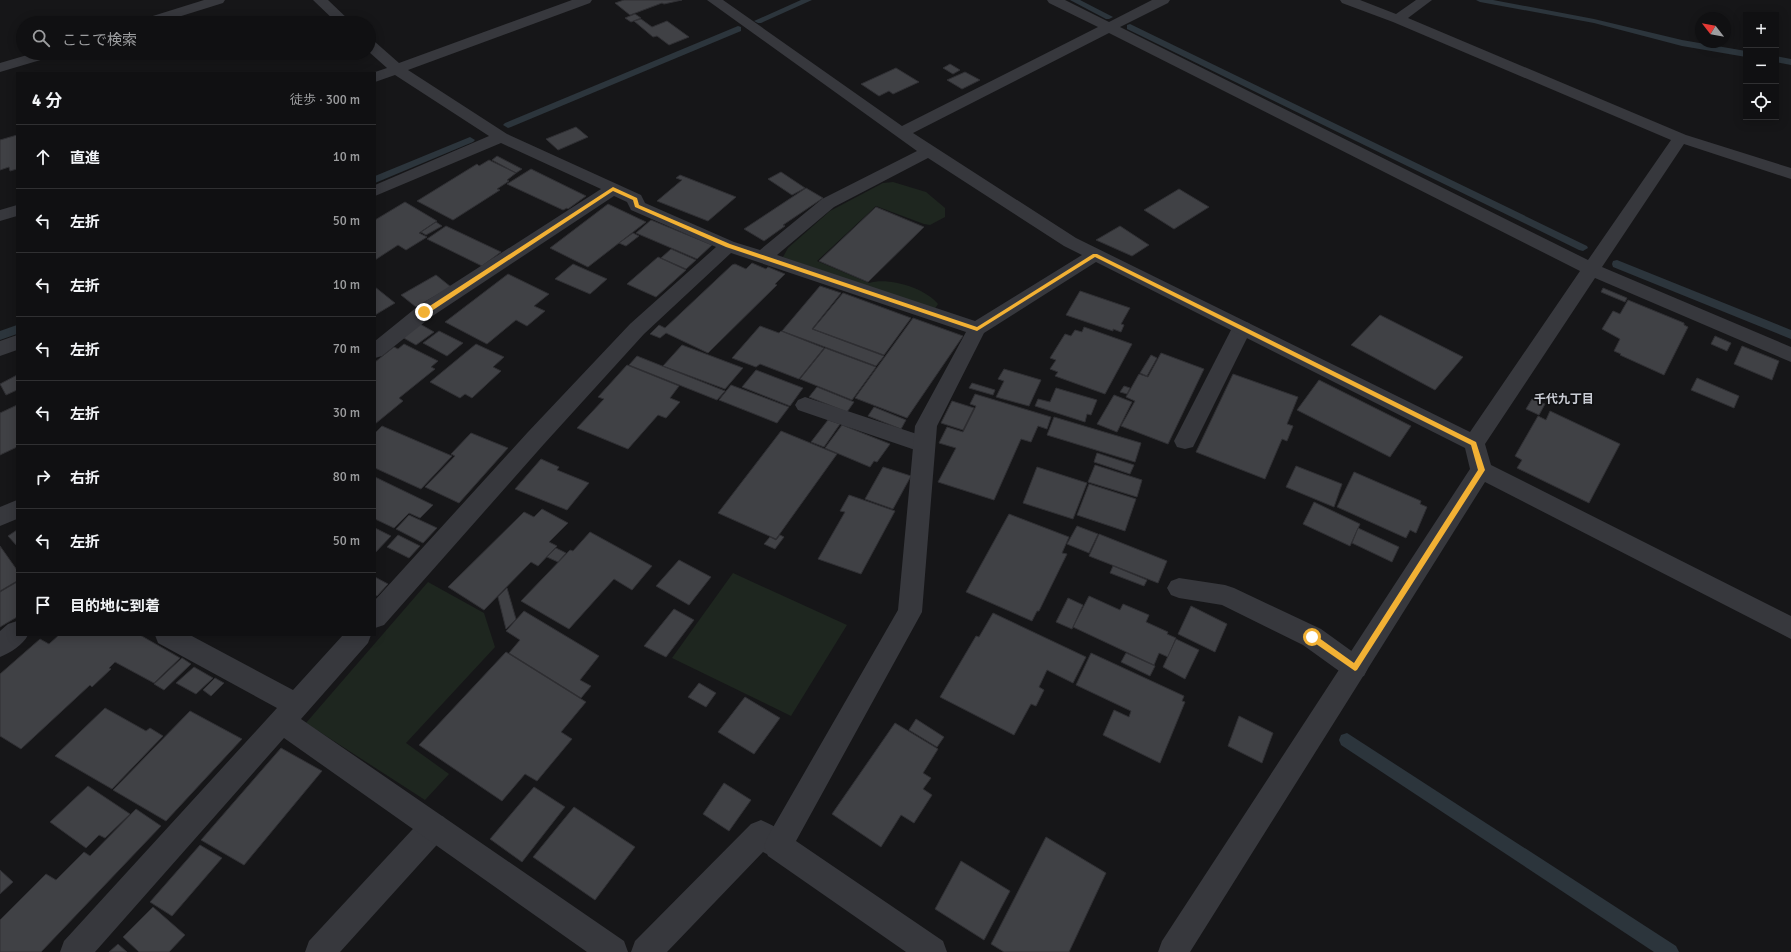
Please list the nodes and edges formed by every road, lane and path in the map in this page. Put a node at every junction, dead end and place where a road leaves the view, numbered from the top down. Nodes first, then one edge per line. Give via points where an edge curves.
1 (218, 0) edge
2 (320, 0) edge
3 (585, 0) edge
4 (714, 0) edge
5 (1054, 0) edge
6 (1163, 0) edge
7 (1346, 0) edge
8 (1426, 0) edge
9 (167, 16) edge
10 (337, 16) edge
11 (1398, 19) junction
12 (1109, 28) junction
13 (376, 50) edge
14 (26, 60) edge
15 (0, 68) edge
16 (397, 69) junction
17 (376, 77) edge
18 (901, 132) junction
19 (501, 137) junction
20 (1680, 138) junction
21 (929, 151) junction
22 (1791, 174) edge
23 (613, 189) junction
24 (376, 190) edge
25 (16, 210) edge
26 (0, 216) edge
27 (728, 246) junction
28 (1095, 255) junction
29 (763, 257) junction
30 (1590, 269) junction
31 (1242, 328) junction
32 (977, 329) junction
33 (16, 342) edge
34 (0, 349) edge
35 (376, 350) edge
36 (1791, 356) edge
37 (805, 405) dead end
38 (1185, 441) dead end
39 (1474, 443) junction
40 (924, 445) junction
41 (1481, 470) junction
42 (16, 509) edge
43 (0, 517) edge
44 (1179, 588) dead end
45 (376, 616) edge
46 (1791, 628) edge
47 (16, 633) edge
48 (169, 636) edge
49 (358, 636) edge
50 (0, 646) edge
51 (1355, 668) junction
52 (289, 713) junction
53 (434, 827) junction
54 (778, 846) junction
55 (75, 952) edge
56 (320, 952) edge
57 (613, 952) edge
58 (646, 952) edge
59 (932, 952) edge
60 (1173, 952) edge

1 - 9 street
2 - 10 street
3 - 16 street
4 - 18 street
5 - 12 street
6 - 12 street
7 - 11 street
8 - 11 street
11 - 20 street
12 - 18 street
12 - 30 street
13 - 16 street
14 - 15 street
16 - 17 street
16 - 19 street
18 - 21 street
19 - 23 street
19 - 24 street
20 - 22 street
20 - 30 street
21 - 28 street via 1070,242
21 - 29 street via 828,202
23 - 27 street via 635,199 637,206
23 - 35 street via 424,312
25 - 26 street
27 - 29 street
27 - 45 street via 637,329
28 - 31 street
28 - 32 street
29 - 32 street
30 - 36 street
30 - 39 street
31 - 38 street
31 - 39 street
32 - 40 street via 926,426
33 - 34 street
37 - 40 street
39 - 41 street
40 - 54 street via 910,612
41 - 46 street
41 - 51 street
42 - 43 street
44 - 51 street via 1225,595 1312,637
47 - 50 street
48 - 52 street
49 - 52 street
51 - 60 street
52 - 53 street
52 - 55 street
53 - 56 street
53 - 57 street
54 - 58 street via 761,834
54 - 59 street

